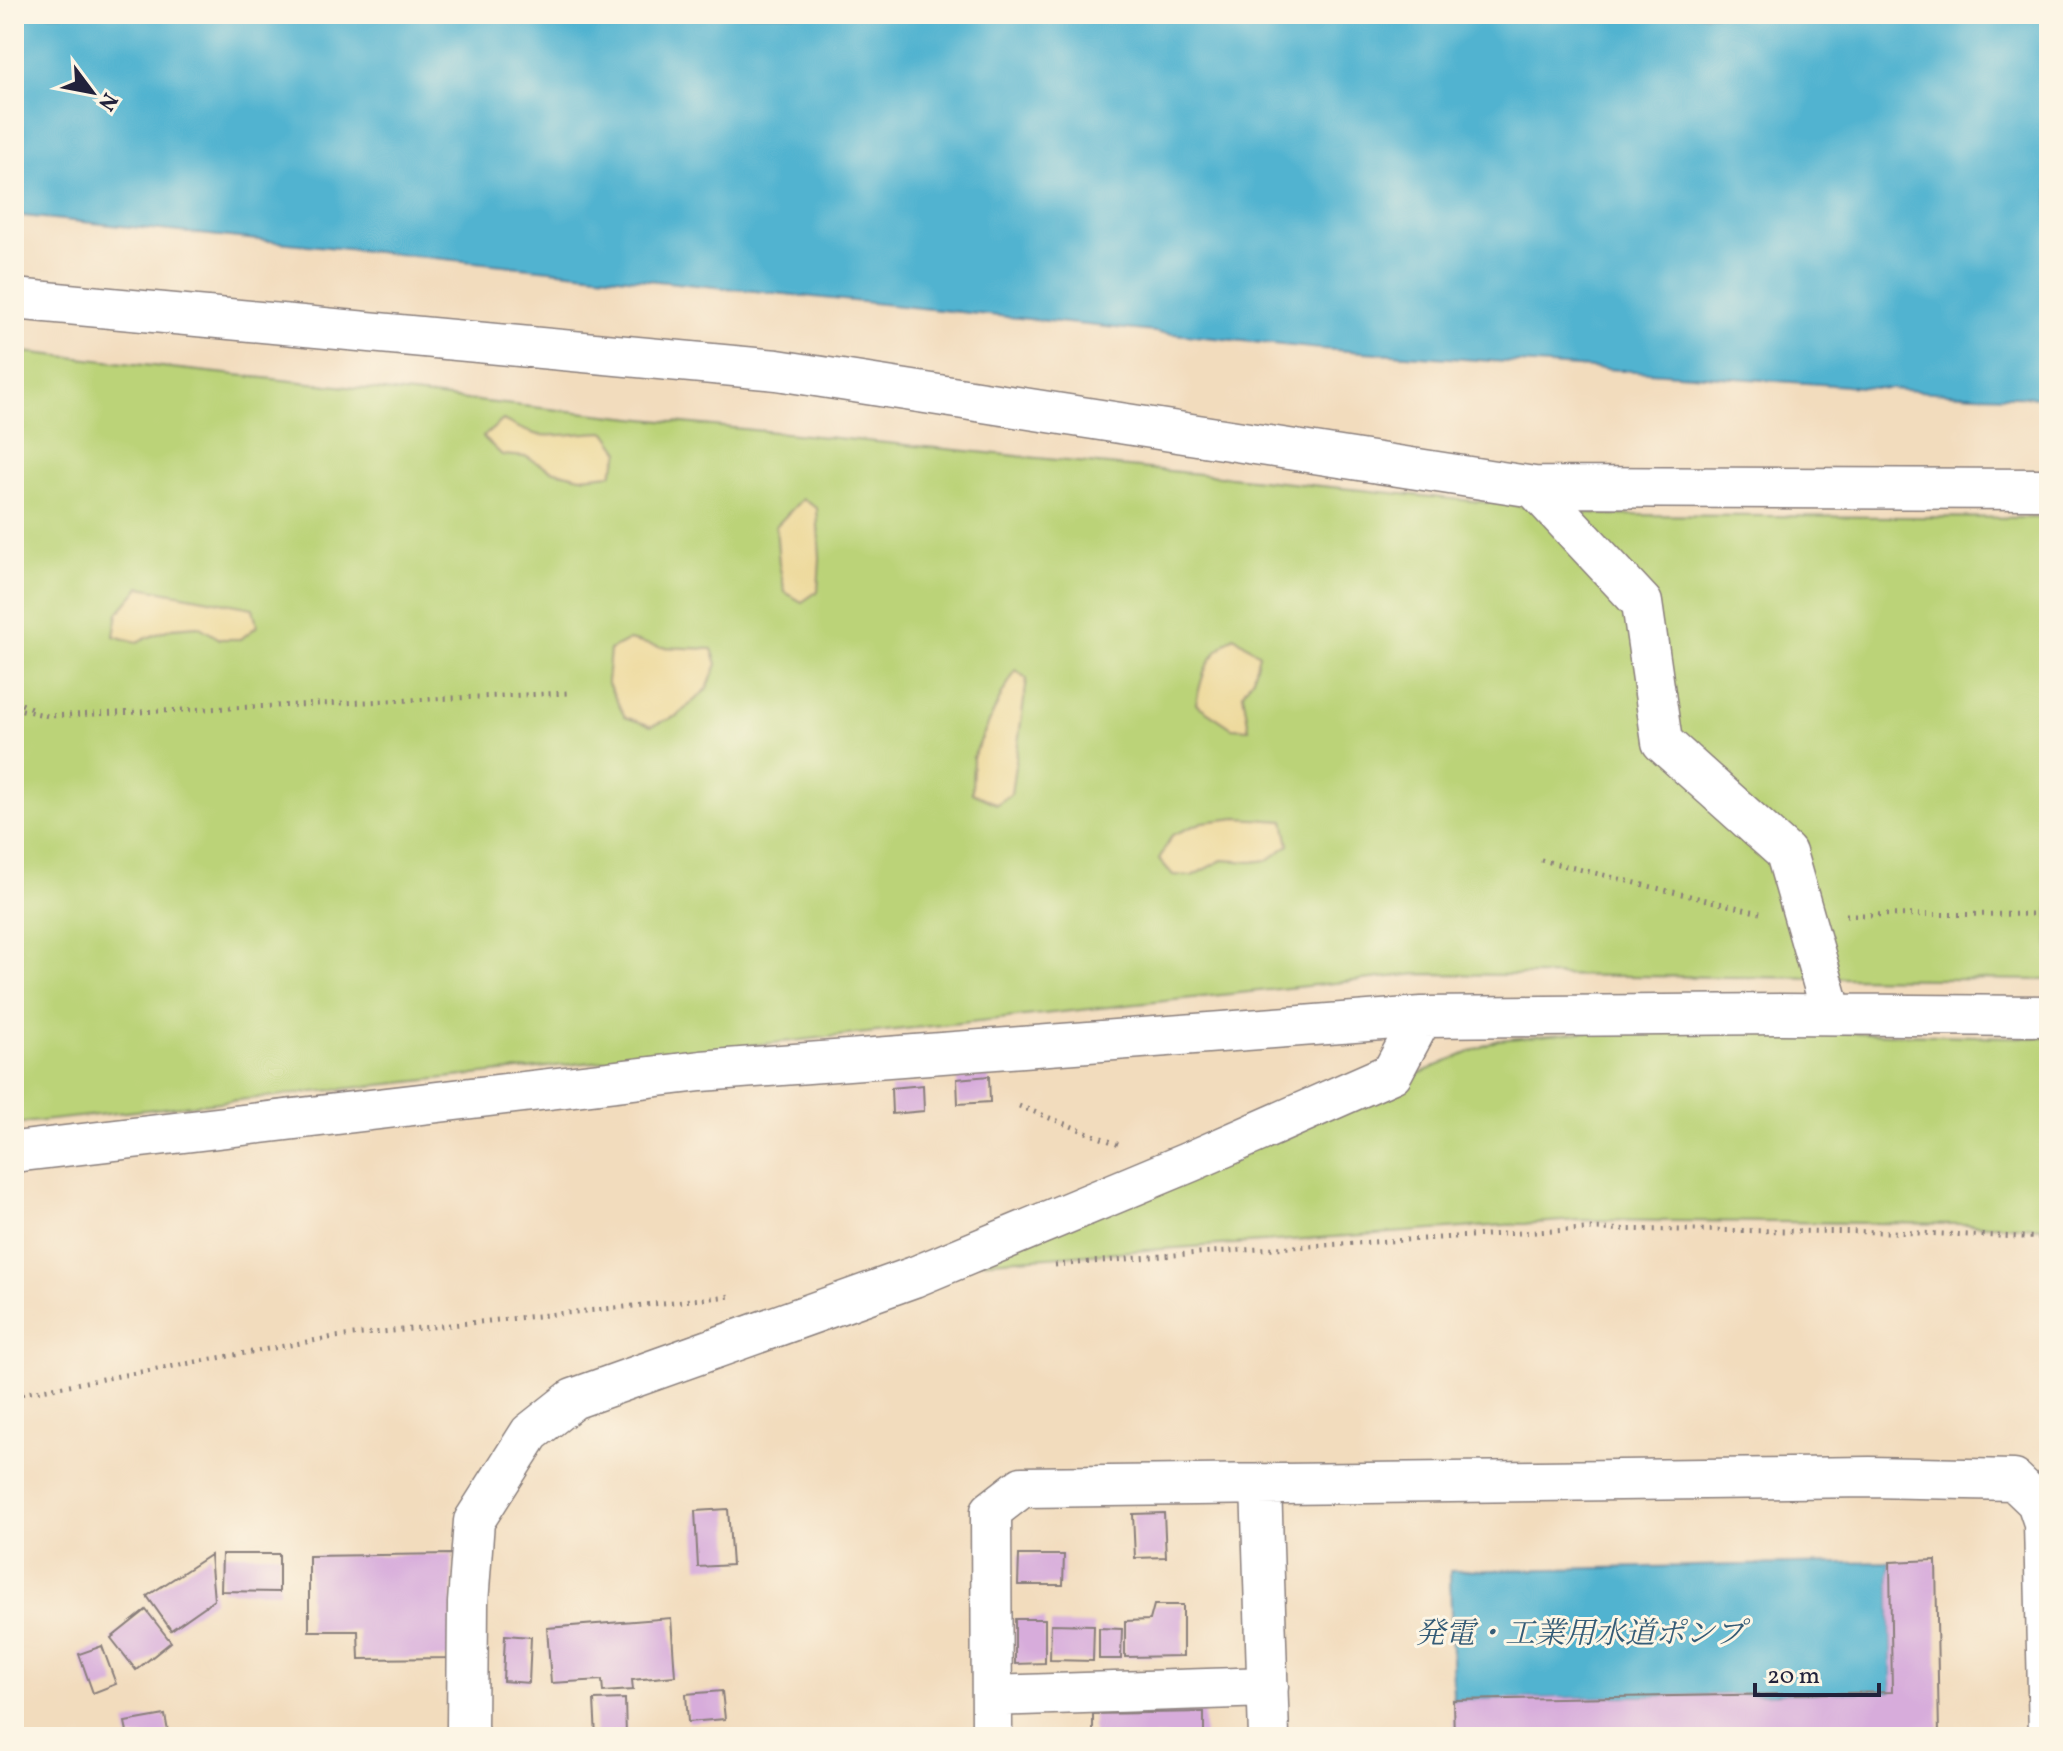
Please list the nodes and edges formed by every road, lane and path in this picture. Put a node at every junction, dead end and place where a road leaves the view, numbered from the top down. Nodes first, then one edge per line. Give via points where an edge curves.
1 (14, 299) edge
2 (1534, 487) junction
3 (2049, 489) edge
4 (568, 693) dead end
5 (14, 701) edge
6 (14, 708) edge
7 (48, 716) junction
8 (1832, 1014) junction
9 (2049, 1016) edge
10 (1422, 1017) junction
11 (1019, 1106) dead end
12 (14, 1152) edge
13 (1178, 1167) junction
14 (2049, 1238) edge
15 (1055, 1265) dead end
16 (742, 1295) dead end
17 (14, 1395) edge
18 (1261, 1484) junction
19 (1268, 1687) junction
20 (992, 1696) junction
21 (2049, 1735) edge
22 (469, 1737) edge
23 (992, 1737) edge
24 (1269, 1737) edge

1 - 2 street via 777,370
2 - 3 street
2 - 8 street via 1642,603 1662,742 1786,853
4 - 7 path
5 - 7 path
6 - 7 path
8 - 9 street
8 - 10 street
10 - 12 street via 701,1071
10 - 13 street via 1392,1073
11 - 13 path
13 - 22 street via 914,1277 573,1399 530,1433 474,1521 468,1603
14 - 15 path via 1585,1229
16 - 17 path via 334,1337
18 - 19 street
18 - 20 street via 1022,1487 991,1511
18 - 21 street via 2014,1480 2037,1502 2044,1523
19 - 20 street
19 - 24 street
20 - 23 street

